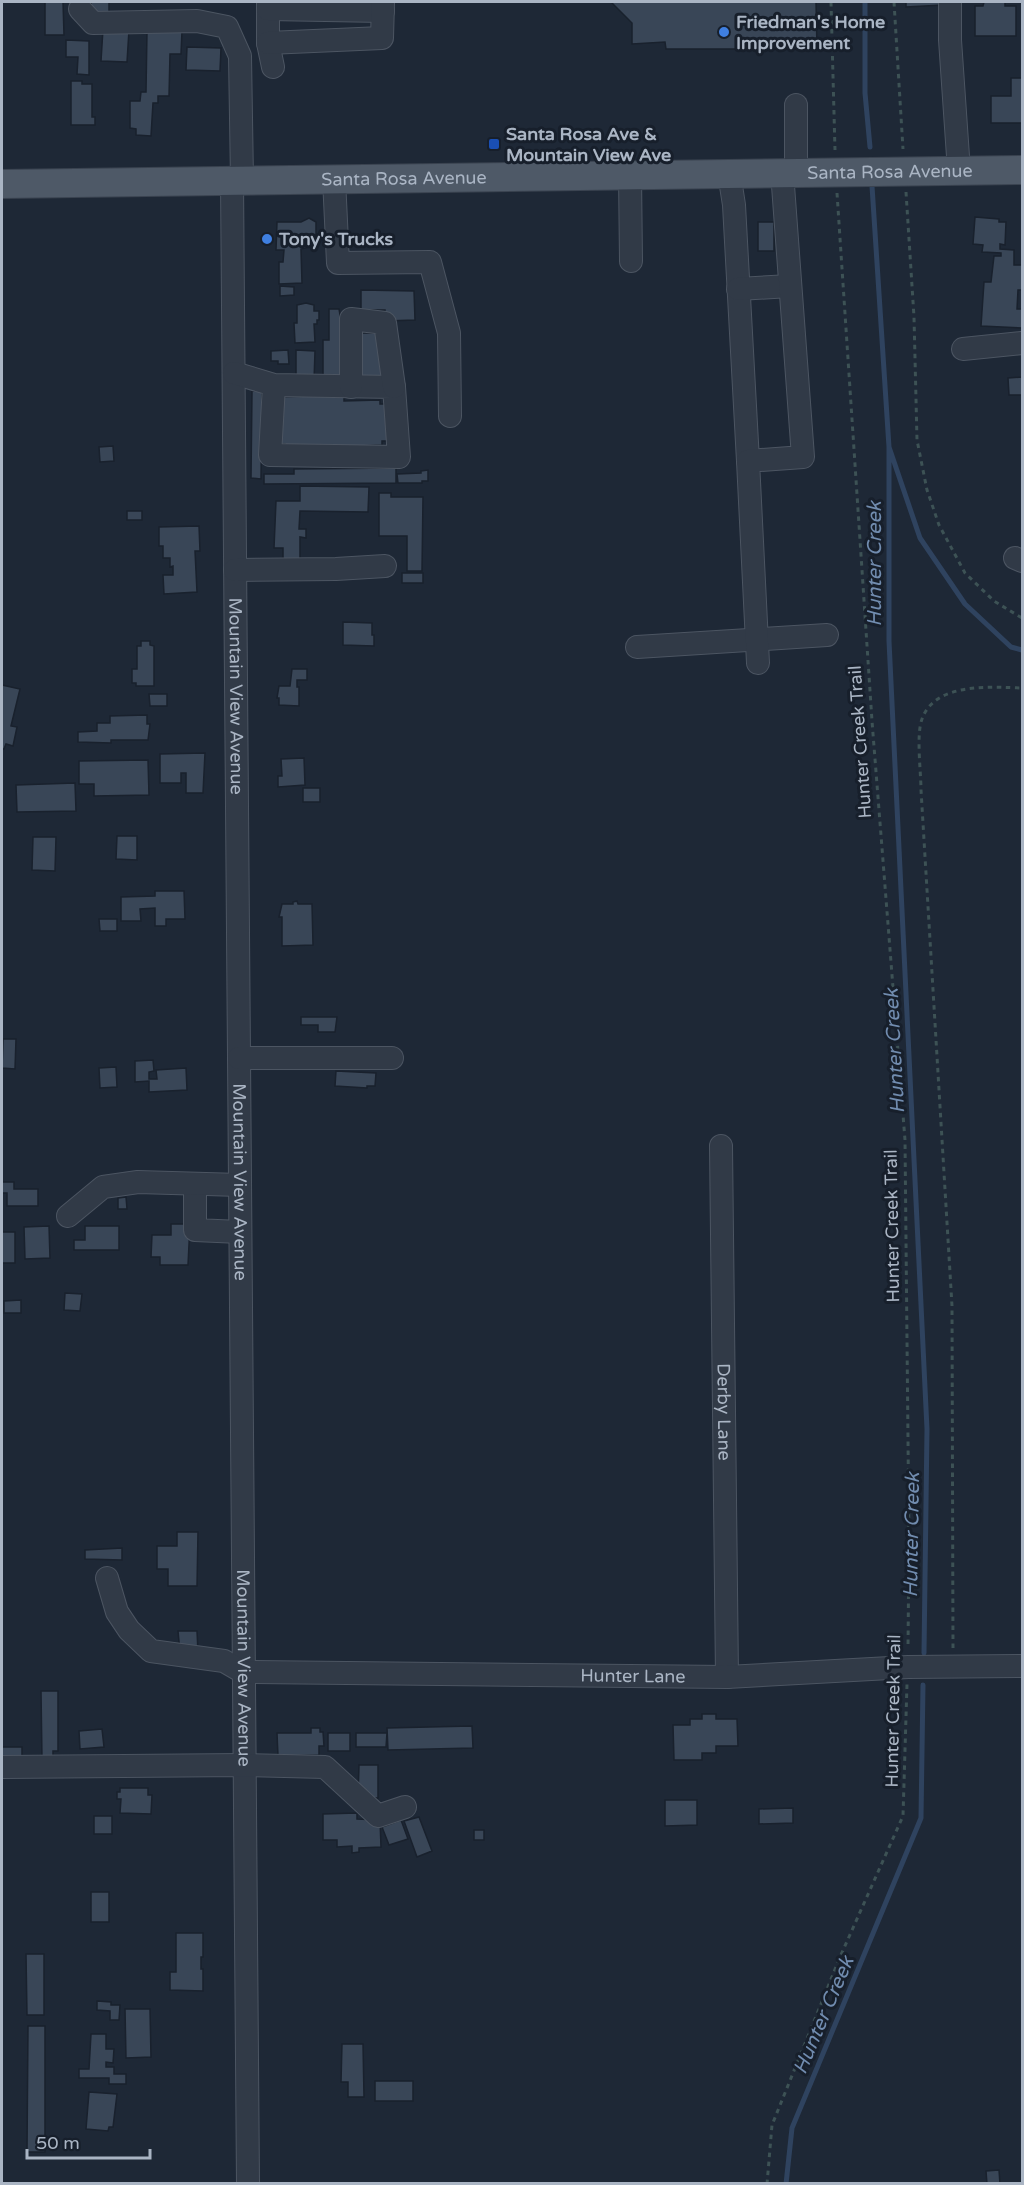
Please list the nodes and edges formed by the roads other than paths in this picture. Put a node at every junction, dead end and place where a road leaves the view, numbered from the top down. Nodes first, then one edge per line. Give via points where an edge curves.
1 (950, 2) edge
2 (268, 5) edge
3 (383, 6) edge
4 (80, 9) dead end
5 (268, 43) junction
6 (273, 67) dead end
7 (796, 105) dead end
8 (1023, 170) edge
9 (959, 171) junction
10 (789, 172) junction
11 (729, 173) junction
12 (630, 175) junction
13 (334, 179) junction
14 (237, 180) junction
15 (2, 183) edge
16 (632, 261) dead end
17 (790, 286) junction
18 (738, 289) junction
19 (1023, 343) edge
20 (963, 349) dead end
21 (234, 373) junction
22 (274, 385) junction
23 (351, 387) junction
24 (394, 387) junction
25 (450, 416) dead end
26 (748, 460) junction
27 (386, 566) dead end
28 (235, 570) junction
29 (827, 635) dead end
30 (757, 639) junction
31 (637, 647) dead end
32 (758, 663) dead end
33 (239, 1058) junction
34 (392, 1058) dead end
35 (721, 1146) dead end
36 (195, 1184) junction
37 (240, 1185) junction
38 (68, 1215) dead end
39 (240, 1232) junction
40 (107, 1578) dead end
41 (1023, 1666) edge
42 (243, 1672) junction
43 (727, 1677) junction
44 (244, 1765) junction
45 (2, 1767) edge
46 (405, 1807) dead end
47 (248, 2184) edge

1 - 9 street
2 - 3 street
2 - 5 street
3 - 5 street via 382,38
4 - 14 street, Mountain View Avenue via 93,23 197,21 227,27 240,56
5 - 6 street
7 - 10 street
8 - 9 main road, Santa Rosa Avenue
9 - 10 main road, Santa Rosa Avenue
10 - 11 main road, Santa Rosa Avenue
10 - 17 street via 785,218
11 - 12 main road, Santa Rosa Avenue
11 - 18 street
12 - 13 main road, Santa Rosa Avenue
12 - 16 street
13 - 14 main road, Santa Rosa Avenue
13 - 25 street via 338,263 430,262 449,333
14 - 15 main road, Santa Rosa Avenue
14 - 21 street, Mountain View Avenue
17 - 18 street
17 - 26 street via 802,457
18 - 26 street
19 - 20 street
21 - 22 street
21 - 28 street, Mountain View Avenue
22 - 23 street
22 - 24 street via 270,455 399,457
23 - 24 street
23 - 24 street via 351,319 385,323
26 - 30 street
27 - 28 street
28 - 33 street, Mountain View Avenue
29 - 30 street
30 - 31 street
30 - 32 street
33 - 34 street
33 - 37 street, Mountain View Avenue
35 - 43 street, Derby Lane
36 - 37 street
36 - 38 street via 138,1182 103,1187
36 - 39 street via 195,1230
37 - 39 street, Mountain View Avenue
39 - 42 street, Mountain View Avenue
40 - 42 street via 117,1612 151,1651 225,1661
41 - 43 street, Hunter Lane via 908,1667
42 - 43 street, Hunter Lane
42 - 44 street, Mountain View Avenue
44 - 45 street
44 - 46 street via 325,1767 378,1816
44 - 47 street, Mountain View Avenue

